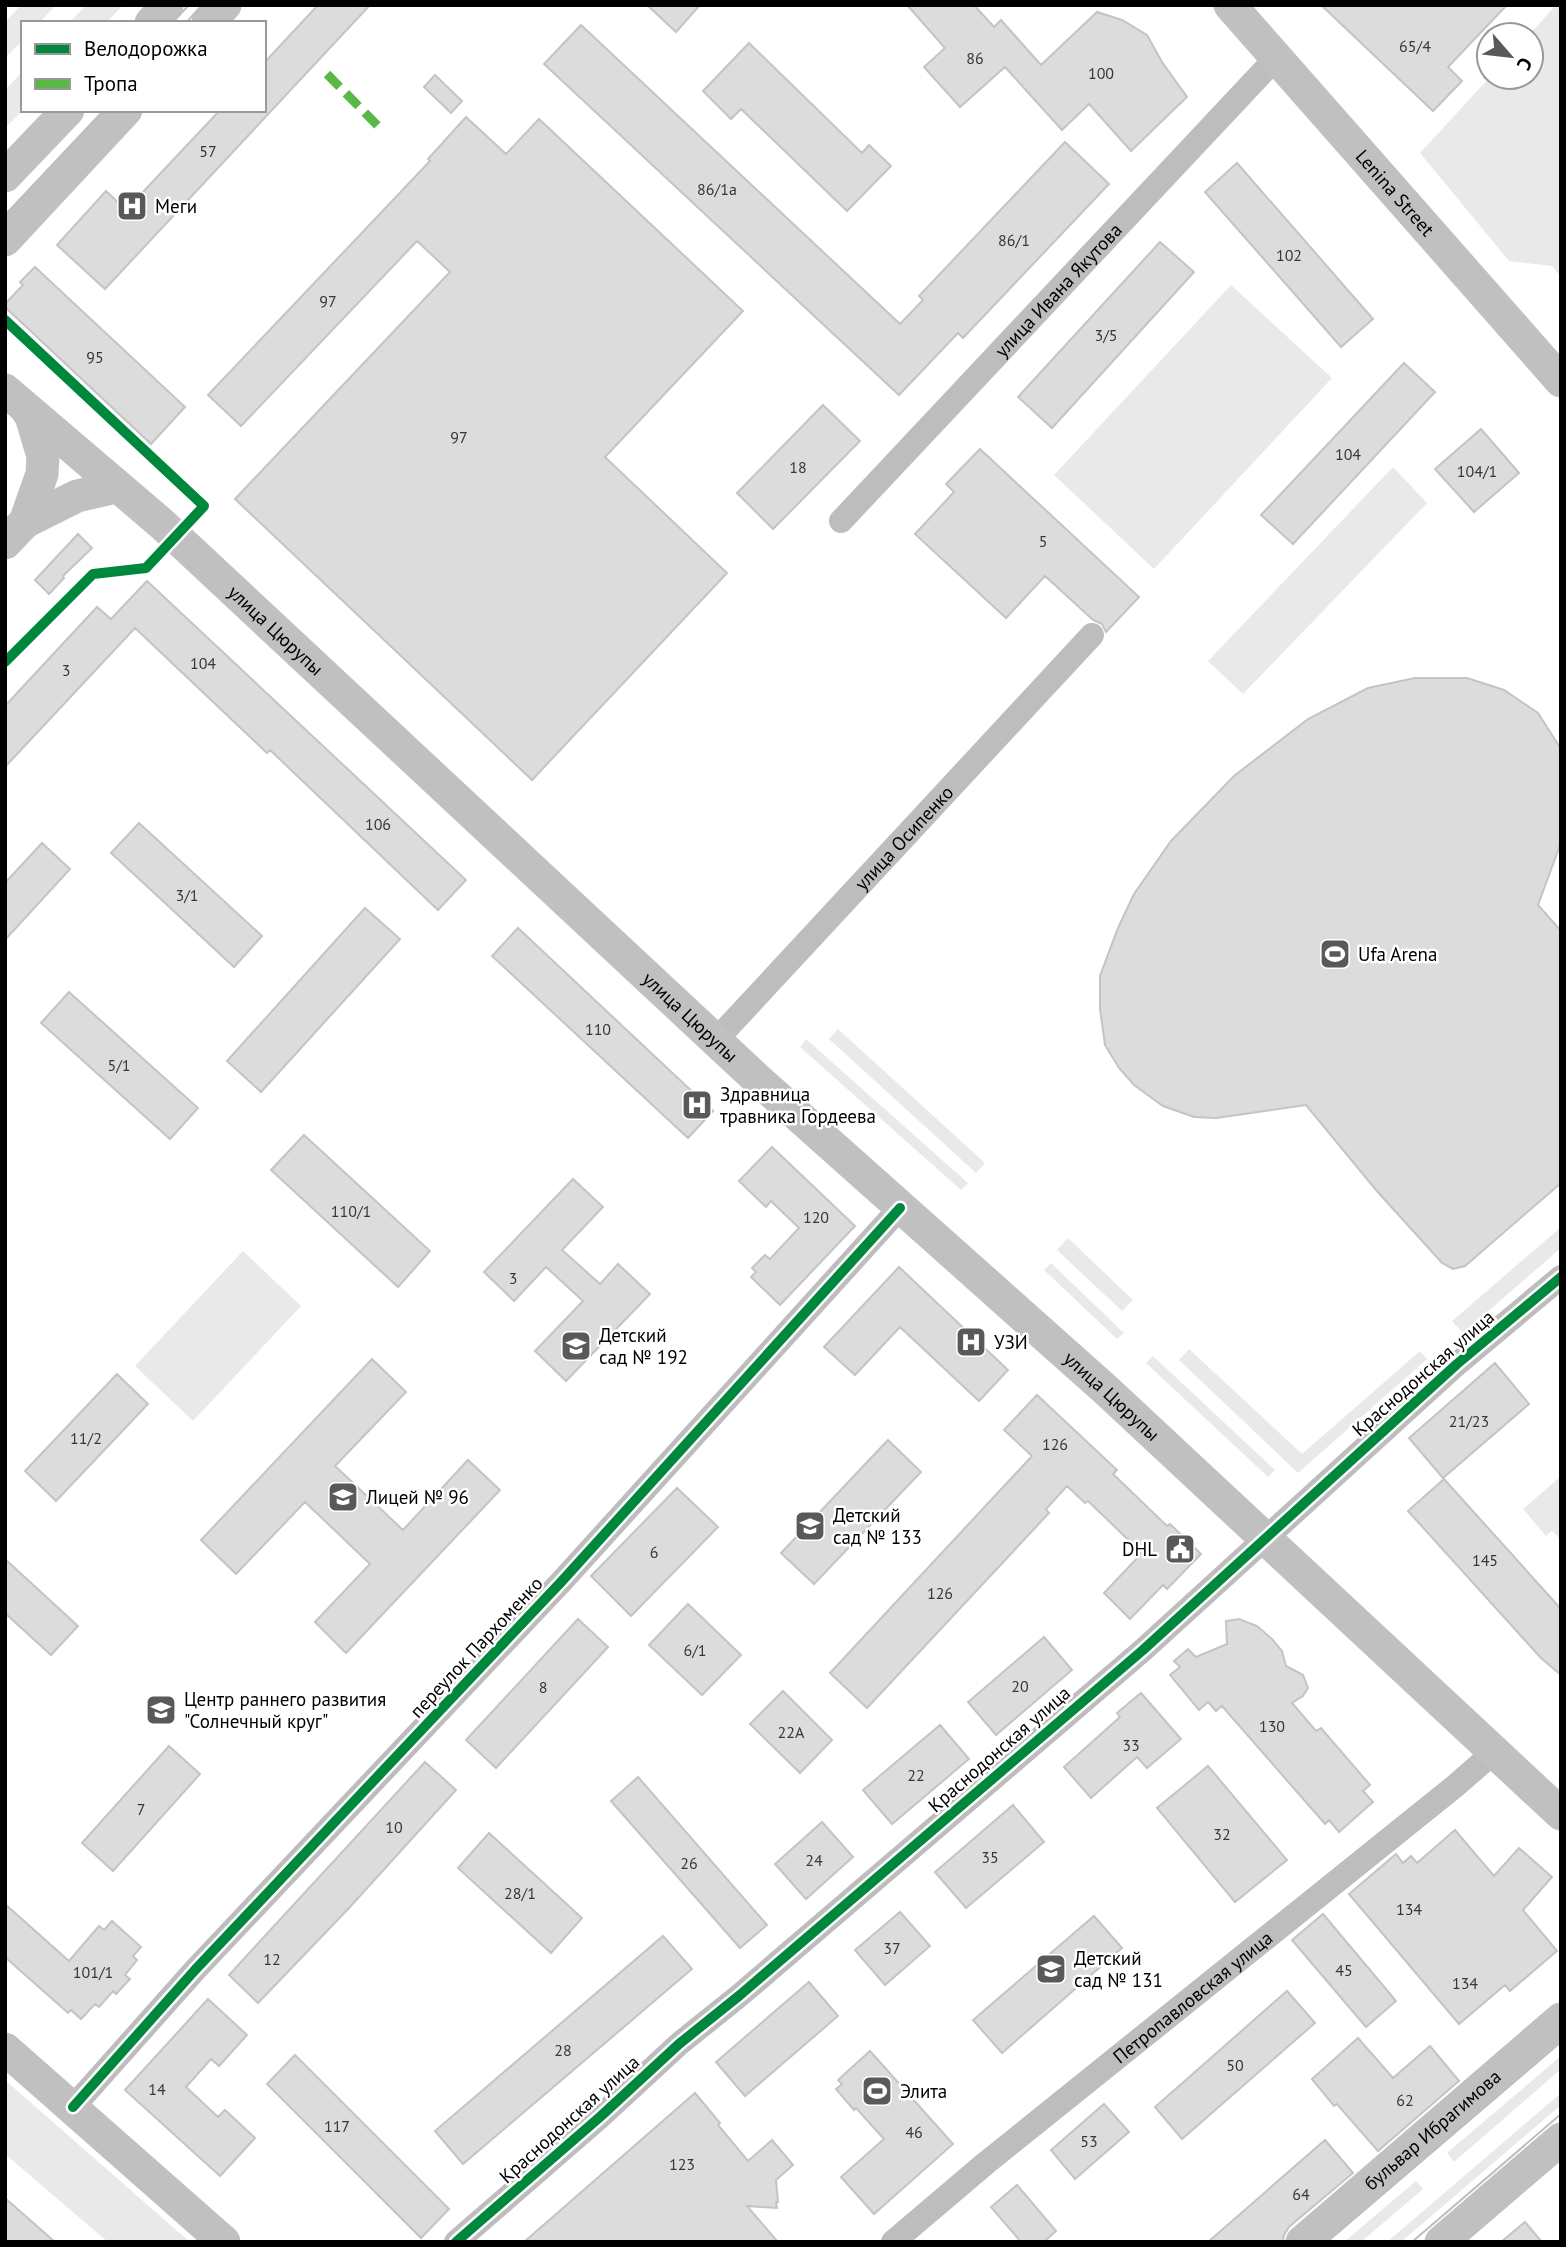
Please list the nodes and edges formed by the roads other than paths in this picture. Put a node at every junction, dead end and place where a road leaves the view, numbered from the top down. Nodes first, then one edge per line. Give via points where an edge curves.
1 (167, 5) edge
2 (225, 5) edge
3 (1230, 5) edge
4 (153, 21) edge
5 (210, 21) edge
6 (1276, 58) junction
7 (66, 112) edge
8 (124, 112) edge
9 (5, 176) edge
10 (5, 240) edge
11 (1561, 381) edge
12 (5, 390) edge
13 (18, 409) edge
14 (116, 487) junction
15 (841, 521) dead end
16 (15, 532) edge
17 (1092, 635) dead end
18 (716, 1040) junction
19 (900, 1208) junction
20 (1561, 1277) edge
21 (1265, 1538) junction
22 (1493, 1753) junction
23 (1561, 1814) edge
24 (1561, 2019) edge
25 (5, 2049) edge
26 (73, 2107) junction
27 (1561, 2139) edge
28 (224, 2242) edge
29 (456, 2242) edge
30 (893, 2242) edge
31 (1302, 2242) edge
32 (1440, 2242) edge

1 - 4 main road
2 - 5 main road
3 - 6 main road, Lenina Street
6 - 11 main road, Lenina Street
6 - 15 street, улица Ивана Якутова
7 - 9 main road
8 - 10 main road
12 - 13 main road, улица Цюрупы
13 - 14 main road, улица Цюрупы
13 - 16 main road via 43,456 42,474
14 - 16 main road via 77,496
14 - 18 main road, улица Цюрупы via 162,524
17 - 18 street, улица Осипенко
18 - 19 main road, улица Цюрупы
19 - 21 main road, улица Цюрупы
19 - 26 street, переулок Пархоменко via 562,1581 195,1970
20 - 21 street, Краснодонская улица via 1457,1364
21 - 22 main road, улица Цюрупы
21 - 29 street, Краснодонская улица via 1143,1650 679,2044
22 - 23 main road, улица Цюрупы
22 - 30 street, Петропавловская улица
24 - 31 main road, бульвар Ибрагимова
25 - 26 main road
26 - 28 main road
27 - 32 main road

